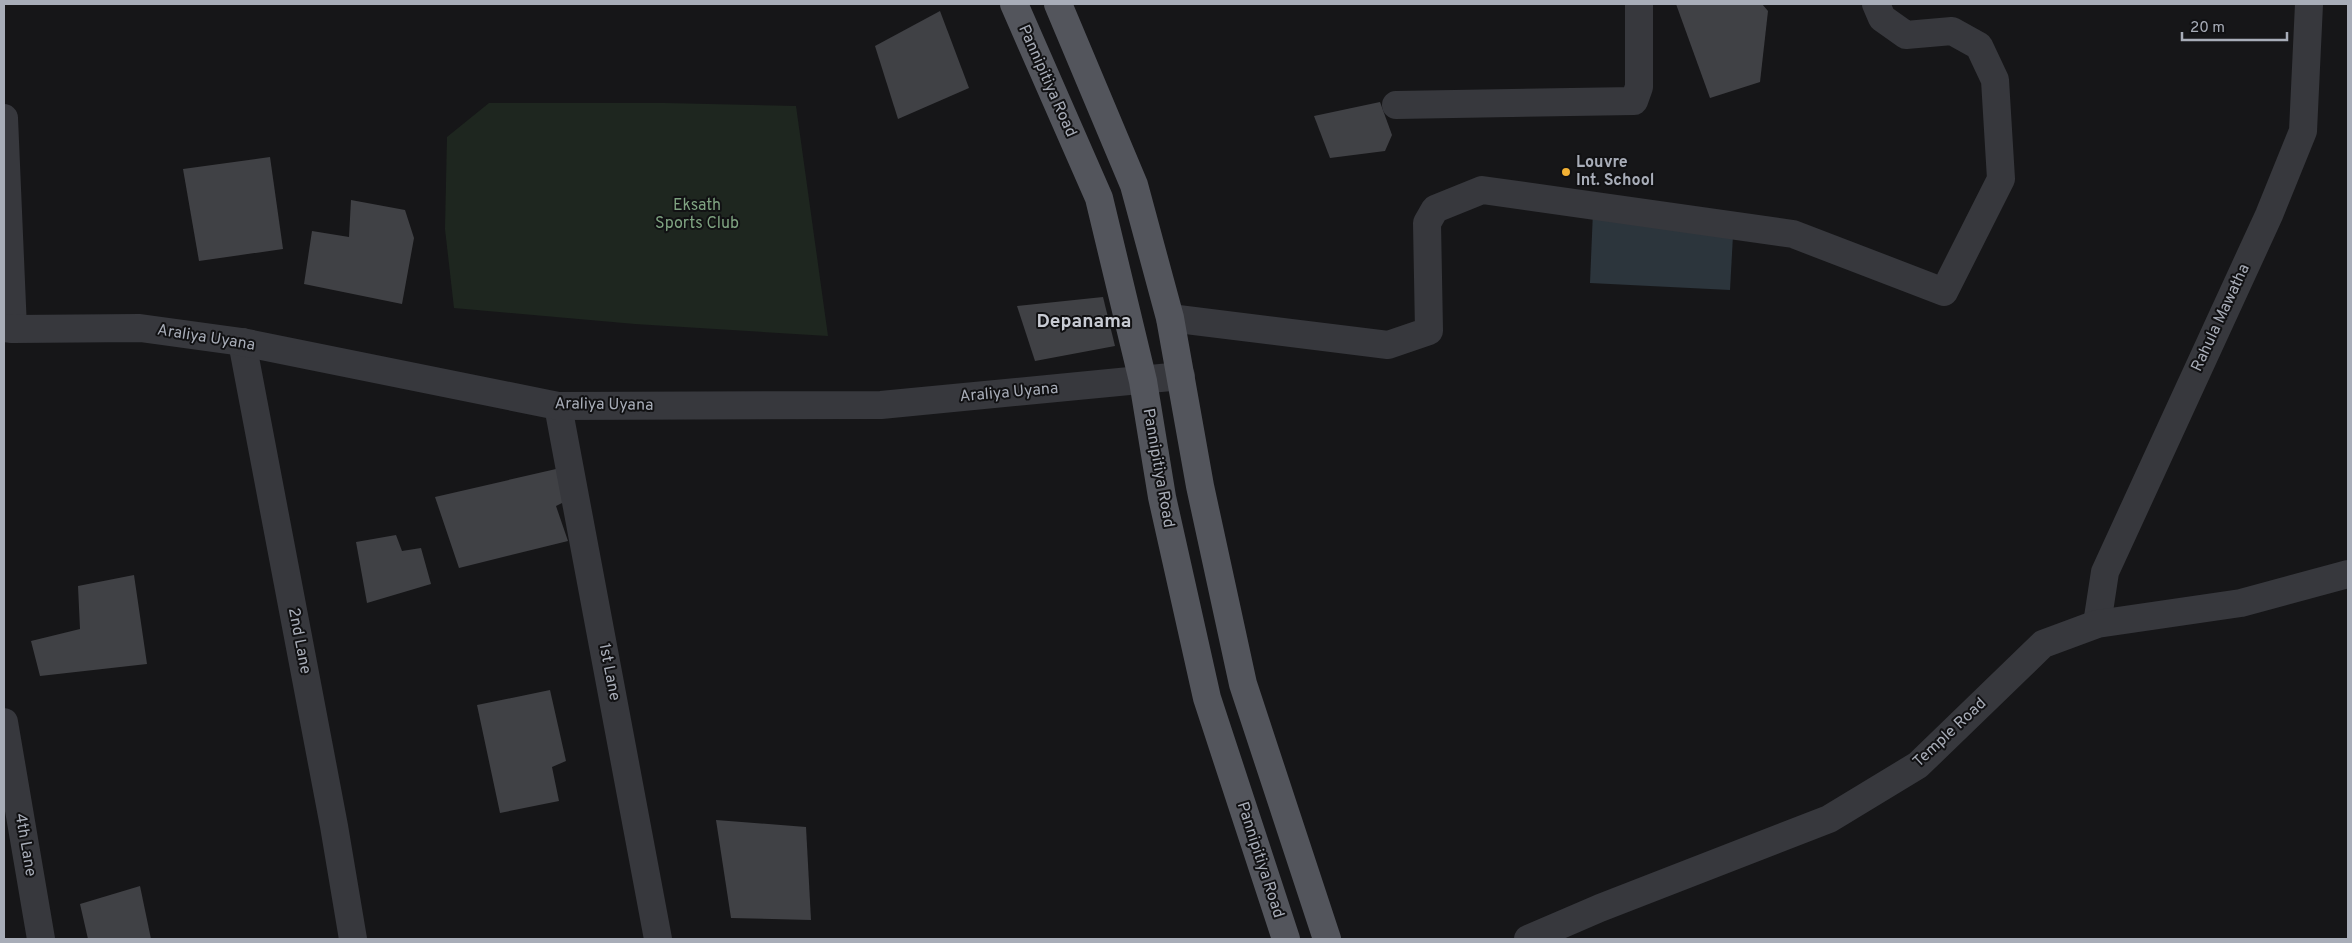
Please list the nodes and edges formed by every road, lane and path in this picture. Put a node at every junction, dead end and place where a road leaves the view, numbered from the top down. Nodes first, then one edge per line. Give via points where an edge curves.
1 (1014, 4) edge
2 (1058, 4) edge
3 (1639, 4) edge
4 (1876, 4) edge
5 (2309, 4) edge
6 (1396, 105) dead end
7 (4, 118) edge
8 (1170, 318) junction
9 (8, 328) edge
10 (242, 342) junction
11 (1181, 376) junction
12 (1143, 381) junction
13 (558, 406) junction
14 (2348, 574) edge
15 (2096, 624) junction
16 (4, 722) edge
17 (41, 939) edge
18 (353, 939) edge
19 (658, 939) edge
20 (1286, 939) edge
21 (1327, 939) edge
22 (1528, 939) edge

1 - 12 main road, Pannipitiya Road via 1099,198
2 - 8 main road via 1134,185
3 - 6 street via 1639,87 1634,101
4 - 8 street via 1882,18 1906,35 1952,31 1979,46 1995,80 2001,179 1944,292 1792,234 1482,190 1435,208 1427,223 1429,330 1388,345
5 - 15 street, Rahula Mawatha via 2303,131 2269,215 2105,572
7 - 9 street
8 - 11 main road
9 - 10 street, Araliya Uyana via 140,328
10 - 13 street, Araliya Uyana
10 - 18 street, 2nd Lane
11 - 12 street, Araliya Uyana
11 - 21 main road via 1200,486 1243,684
12 - 13 street, Araliya Uyana via 881,405
12 - 20 main road, Pannipitiya Road via 1162,498 1207,698
13 - 19 street, 1st Lane
14 - 15 street, Temple Road via 2241,602
15 - 22 street, Temple Road via 2043,644 1918,765 1829,819
16 - 17 street, 4th Lane

